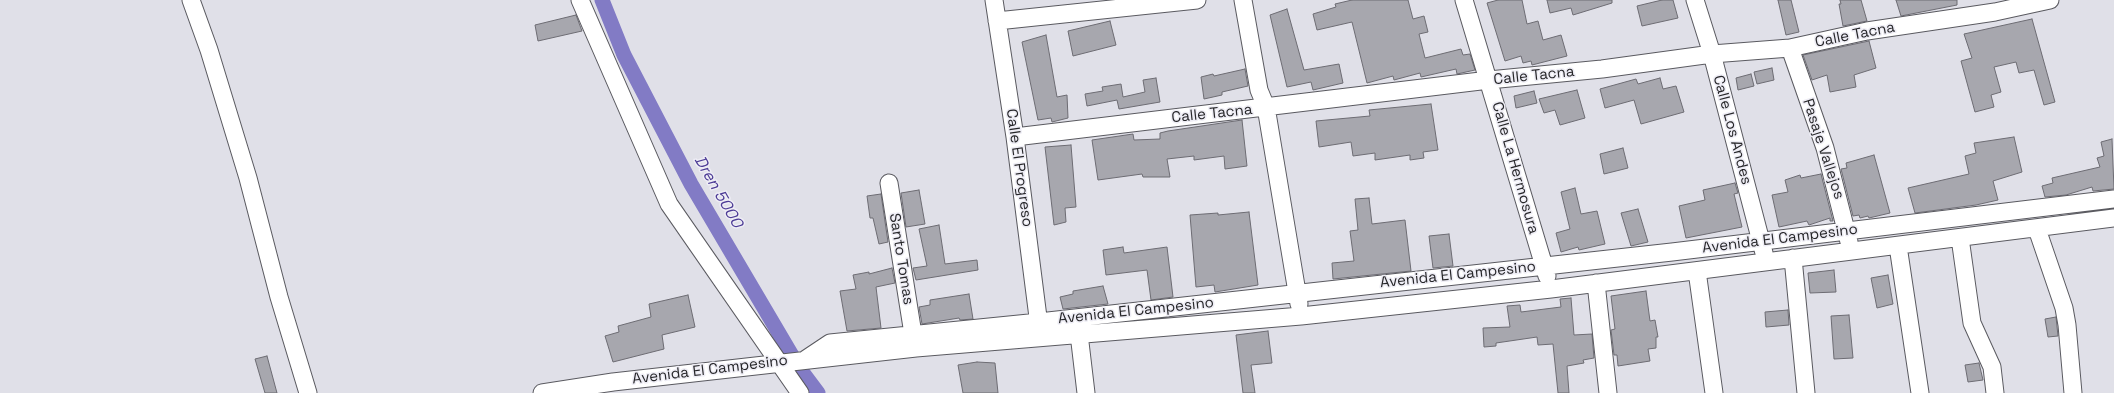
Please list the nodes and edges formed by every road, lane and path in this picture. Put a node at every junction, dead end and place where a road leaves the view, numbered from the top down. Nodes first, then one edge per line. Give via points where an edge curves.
1 (191, 0) edge
2 (580, 0) edge
3 (994, 0) edge
4 (1197, 0) edge
5 (1243, 0) edge
6 (1464, 0) edge
7 (1695, 0) edge
8 (2050, 0) edge
9 (998, 21) junction
10 (1790, 48) junction
11 (1712, 54) junction
12 (1489, 80) junction
13 (1266, 107) junction
14 (1015, 137) junction
15 (889, 183) dead end
16 (2114, 199) edge
17 (2114, 218) edge
18 (2037, 229) junction
19 (1847, 231) junction
20 (1960, 238) junction
21 (1761, 241) junction
22 (1898, 246) junction
23 (1851, 251) junction
24 (1793, 258) junction
25 (1766, 262) junction
26 (1544, 266) junction
27 (1697, 271) junction
28 (1596, 284) junction
29 (1551, 290) junction
30 (1297, 293) junction
31 (1301, 316) junction
32 (1040, 329) junction
33 (914, 334) junction
34 (1079, 334) junction
35 (806, 359) junction
36 (781, 362) junction
37 (614, 387) edge
38 (308, 393) edge
39 (542, 393) edge
40 (800, 393) edge
41 (1086, 393) edge
42 (1608, 393) edge
43 (1714, 393) edge
44 (1806, 393) edge
45 (1920, 393) edge
46 (1995, 393) edge
47 (2073, 393) edge

1 - 38 street via 248,178 279,297
2 - 36 street via 670,204
3 - 9 street, Calle El Progreso
4 - 9 street
5 - 13 street via 1259,90
6 - 12 street, Calle La Hermosura
7 - 11 street, Calle Los Andes
8 - 10 street, Calle Tacna via 1995,12 1867,31
9 - 14 street, Calle El Progreso
10 - 11 street, Calle Tacna
10 - 19 street, Pasaje Vallejos via 1825,148
11 - 12 street, Calle Tacna via 1602,69
11 - 21 street, Calle Los Andes
12 - 13 street, Calle Tacna
12 - 26 street, Calle La Hermosura
13 - 14 street, Calle Tacna
13 - 30 street
14 - 32 street, Calle El Progreso
15 - 33 street, Santo Tomas
16 - 19 street, Avenida El Campesino
17 - 18 street, Avenida El Campesino
18 - 20 street, Avenida El Campesino
18 - 47 street via 2064,308
19 - 21 street, Avenida El Campesino
19 - 23 street, Pasaje Vallejos
20 - 22 street, Avenida El Campesino
20 - 46 street via 1972,323 1992,367
21 - 25 street, Calle Los Andes
21 - 26 street, Avenida El Campesino
22 - 23 street, Avenida El Campesino
22 - 45 street
23 - 24 street, Avenida El Campesino
24 - 25 street, Avenida El Campesino
24 - 44 street
25 - 27 street, Avenida El Campesino
26 - 29 street, Calle La Hermosura
26 - 30 street, Avenida El Campesino
27 - 28 street, Avenida El Campesino
27 - 43 street
28 - 29 street, Avenida El Campesino
28 - 42 street
29 - 31 street, Avenida El Campesino
30 - 31 street
30 - 32 street, Avenida El Campesino
31 - 34 street, Avenida El Campesino
32 - 33 street, Avenida El Campesino
32 - 34 street, Avenida El Campesino
32 - 35 street, Avenida El Campesino
33 - 35 street, Avenida El Campesino via 830,343
34 - 41 street
35 - 36 street, Avenida El Campesino
36 - 37 street, Avenida El Campesino
36 - 40 street
37 - 39 street, Avenida El Campesino

